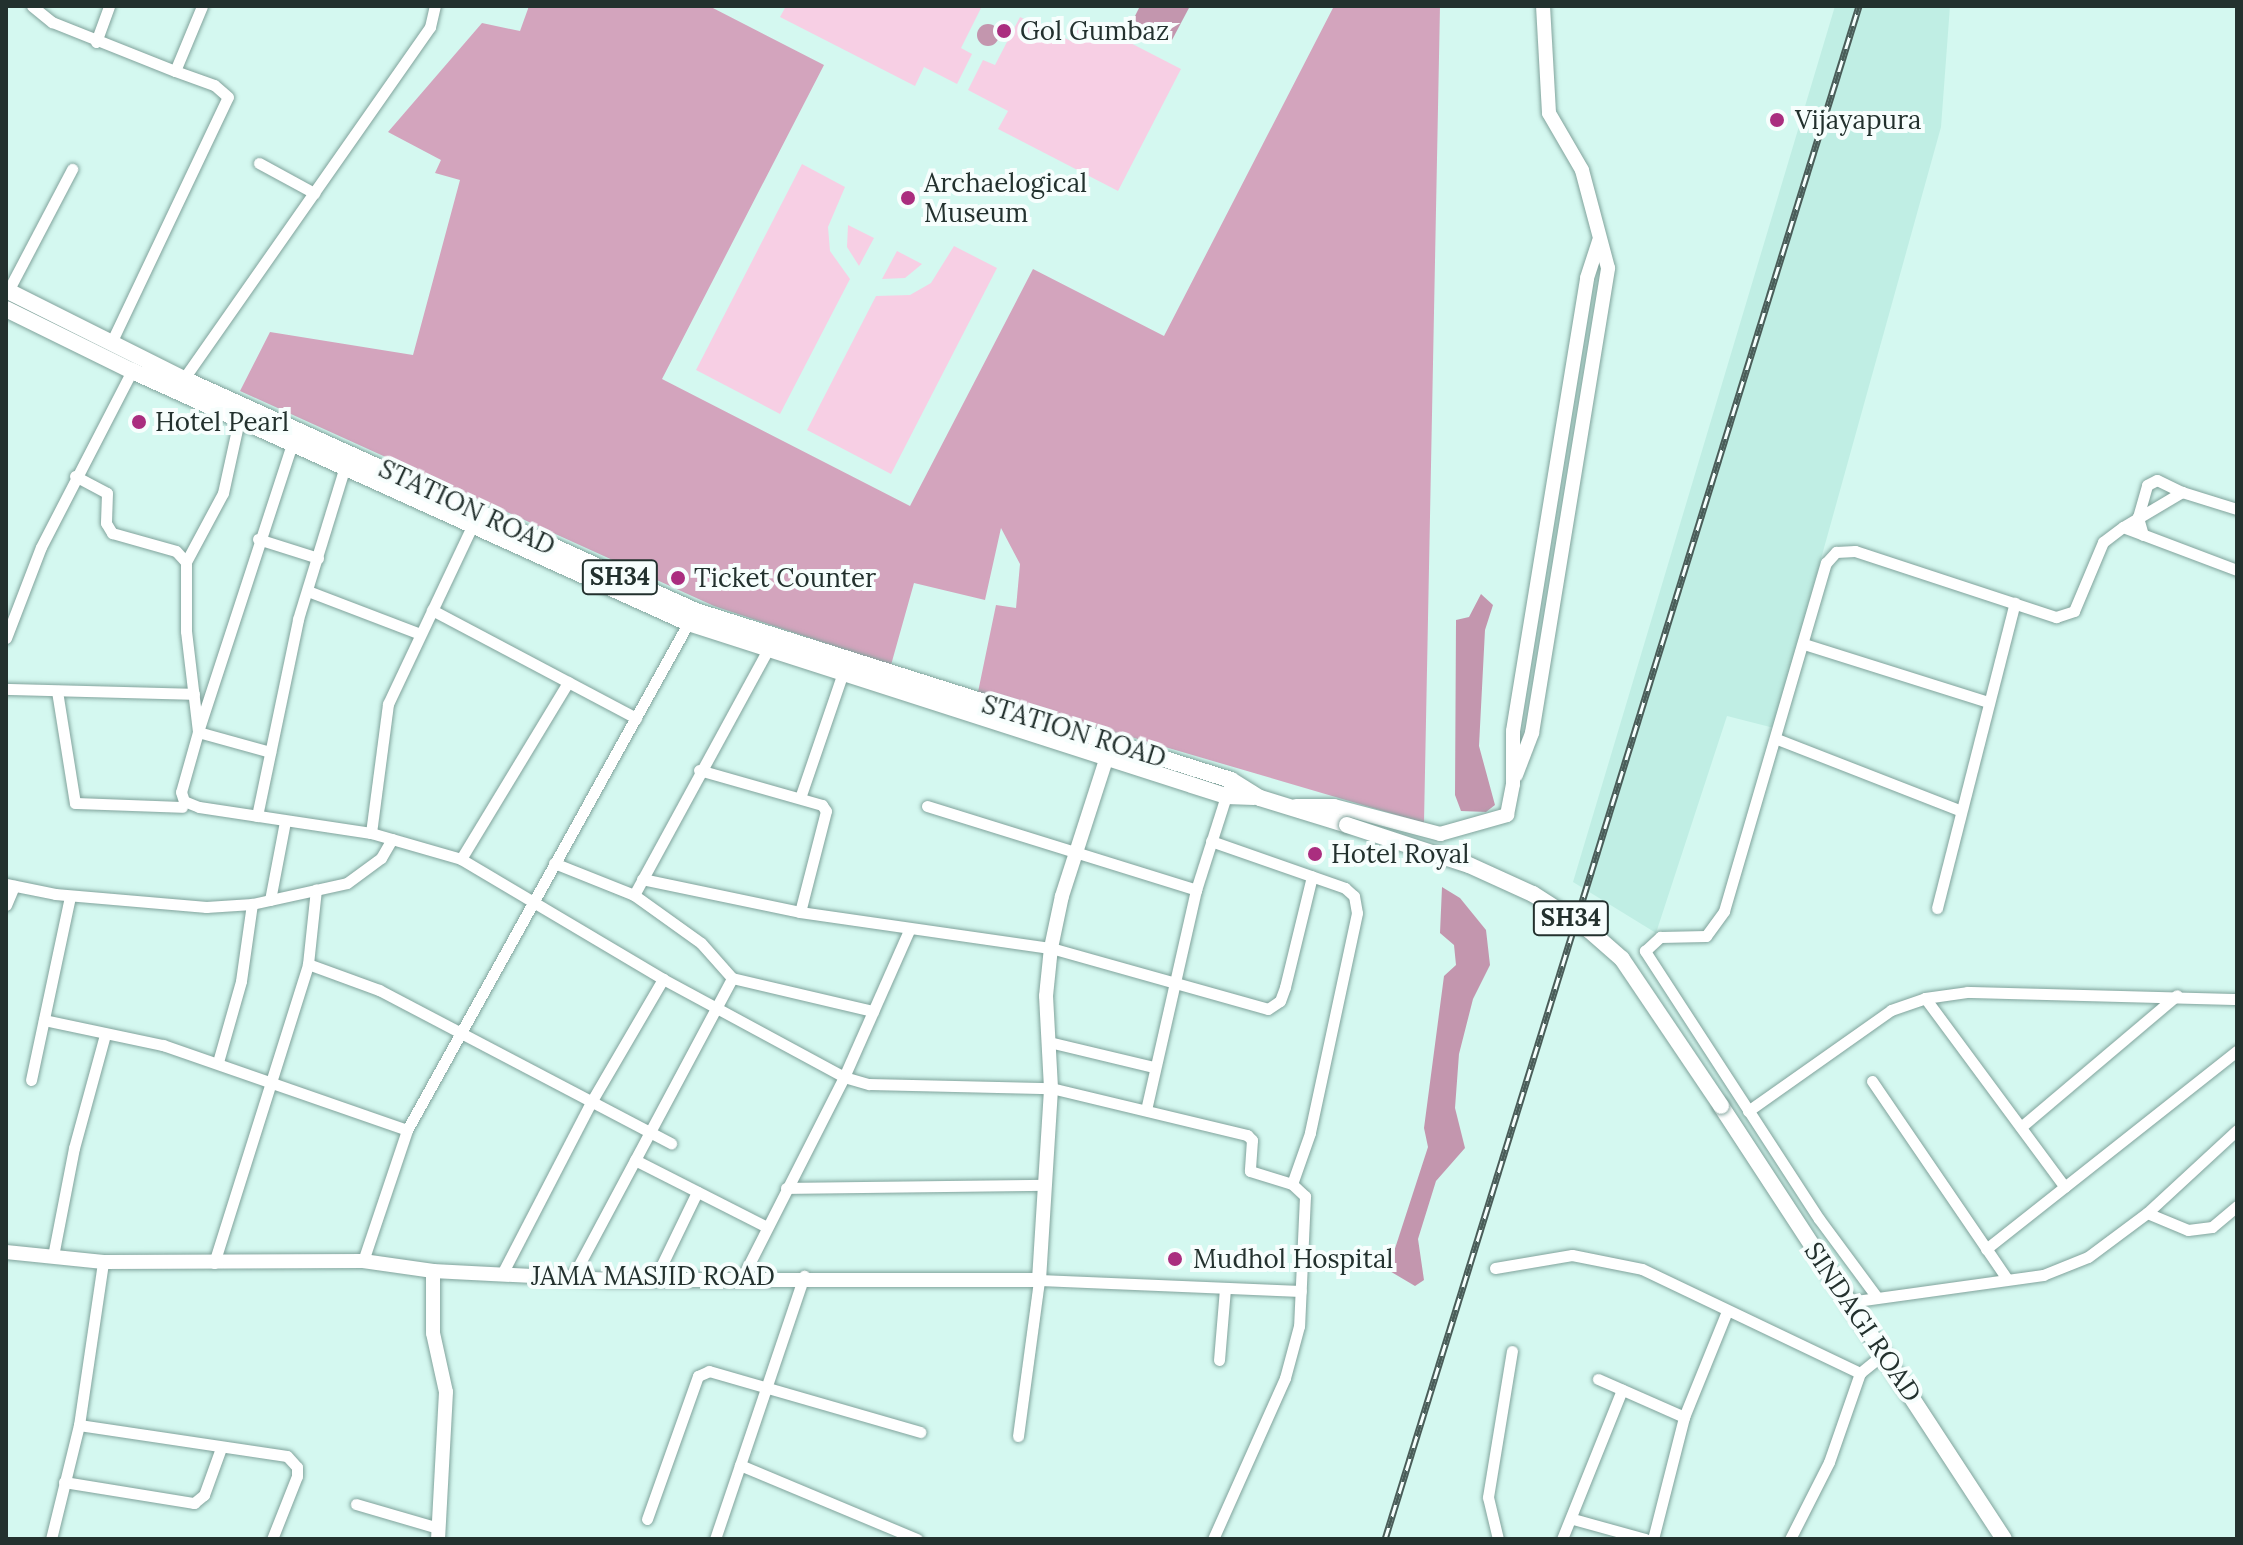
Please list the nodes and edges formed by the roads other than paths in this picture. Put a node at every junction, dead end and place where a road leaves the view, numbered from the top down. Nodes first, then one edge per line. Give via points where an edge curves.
1 (32, 6) edge
2 (109, 6) edge
3 (202, 6) edge
4 (435, 6) edge
5 (1543, 6) edge
6 (96, 42) junction
7 (175, 71) junction
8 (259, 163) dead end
9 (72, 169) dead end
10 (314, 193) junction
11 (7, 290) edge
12 (6, 309) edge
13 (111, 343) junction
14 (132, 371) junction
15 (180, 385) junction
16 (239, 420) junction
17 (292, 444) junction
18 (345, 466) junction
19 (75, 476) junction
20 (2182, 492) junction
21 (2237, 509) edge
22 (2138, 517) junction
23 (472, 526) junction
24 (2123, 527) junction
25 (2143, 535) junction
26 (258, 539) junction
27 (318, 558) junction
28 (186, 562) junction
29 (2237, 570) edge
30 (308, 591) junction
31 (2015, 603) junction
32 (432, 610) junction
33 (692, 617) junction
34 (420, 634) junction
35 (6, 638) edge
36 (1804, 644) junction
37 (768, 649) junction
38 (842, 675) junction
39 (568, 682) junction
40 (6, 689) edge
41 (57, 691) junction
42 (194, 694) junction
43 (1988, 702) junction
44 (636, 718) junction
45 (198, 732) junction
46 (1777, 739) junction
47 (270, 752) junction
48 (1107, 757) junction
49 (699, 770) junction
50 (1228, 788) junction
51 (800, 798) junction
52 (927, 806) dead end
53 (182, 807) dead end
54 (1288, 807) junction
55 (1959, 810) junction
56 (257, 816) junction
57 (285, 821) junction
58 (371, 833) junction
59 (392, 839) junction
60 (1211, 841) junction
61 (1075, 852) junction
62 (461, 859) junction
63 (554, 863) junction
64 (1312, 876) junction
65 (642, 879) junction
66 (10, 885) edge
67 (316, 889) junction
68 (1196, 890) junction
69 (634, 895) junction
70 (70, 896) junction
71 (270, 900) junction
72 (531, 903) junction
73 (252, 904) junction
74 (6, 905) edge
75 (1937, 908) dead end
76 (800, 912) junction
77 (909, 930) junction
78 (1051, 948) junction
79 (308, 964) junction
80 (732, 978) junction
81 (663, 979) junction
82 (1173, 983) junction
83 (2177, 995) junction
84 (1925, 998) junction
85 (2237, 999) edge
86 (716, 1007) junction
87 (870, 1017) junction
88 (44, 1020) junction
89 (459, 1031) junction
90 (105, 1035) junction
91 (1049, 1042) junction
92 (2237, 1051) edge
93 (218, 1062) junction
94 (1154, 1067) junction
95 (844, 1077) junction
96 (31, 1080) dead end
97 (1872, 1081) dead end
98 (275, 1083) junction
99 (1051, 1088) junction
100 (590, 1104) junction
101 (1721, 1106) joint
102 (1146, 1110) junction
103 (1748, 1111) junction
104 (2021, 1127) junction
105 (407, 1130) junction
106 (2237, 1130) edge
107 (650, 1133) junction
108 (671, 1143) dead end
109 (635, 1160) junction
110 (1292, 1184) junction
111 (1044, 1185) junction
112 (2065, 1187) junction
113 (786, 1188) junction
114 (697, 1192) junction
115 (2237, 1206) edge
116 (2147, 1213) junction
117 (765, 1226) junction
118 (1986, 1249) junction
119 (6, 1252) edge
120 (53, 1256) junction
121 (363, 1261) junction
122 (103, 1262) junction
123 (214, 1263) junction
124 (1495, 1268) dead end
125 (433, 1271) junction
126 (502, 1274) junction
127 (804, 1276) junction
128 (572, 1278) junction
129 (655, 1279) junction
130 (2007, 1279) junction
131 (741, 1280) junction
132 (1039, 1280) junction
133 (1225, 1288) junction
134 (1301, 1291) junction
135 (1876, 1296) junction
136 (1849, 1302) junction
137 (1727, 1311) junction
138 (1512, 1351) dead end
139 (1885, 1353) junction
140 (1219, 1360) dead end
141 (1860, 1373) junction
142 (1598, 1379) dead end
143 (767, 1387) junction
144 (1622, 1390) junction
145 (1684, 1417) junction
146 (79, 1425) junction
147 (920, 1432) dead end
148 (1018, 1436) dead end
149 (221, 1448) junction
150 (740, 1465) junction
151 (64, 1482) junction
152 (356, 1504) dead end
153 (647, 1519) dead end
154 (1573, 1519) junction
155 (438, 1533) edge
156 (51, 1539) edge
157 (272, 1539) edge
158 (715, 1539) edge
159 (917, 1539) edge
160 (1213, 1539) edge
161 (1498, 1539) edge
162 (1562, 1539) edge
163 (1645, 1539) edge
164 (1653, 1539) edge
165 (1790, 1539) edge
166 (2004, 1539) edge

1 - 6 street via 52,22
2 - 6 street
3 - 7 street
4 - 10 street via 430,27
5 - 54 street via 1549,113 1582,170 1608,268 1532,733 1502,820 1440,834 1334,806
6 - 7 street
7 - 13 street via 214,85 228,97
8 - 10 street
9 - 11 street
10 - 15 street
11 - 13 main road, STATION ROAD / SH34
12 - 14 main road, STATION ROAD / SH34
13 - 15 main road, STATION ROAD / SH34
14 - 15 main road, STATION ROAD / SH34
14 - 19 street
15 - 16 main road, STATION ROAD / SH34
15 - 33 main road, STATION ROAD / SH34
16 - 17 main road, STATION ROAD / SH34
16 - 28 street via 223,493
17 - 18 main road, STATION ROAD / SH34
17 - 26 street
18 - 23 main road, STATION ROAD / SH34
18 - 27 street
19 - 28 street via 107,493 106,523 112,533 176,551
19 - 35 street
20 - 21 street
20 - 22 street
20 - 22 street via 2157,480 2147,485
22 - 24 street
22 - 25 street
23 - 32 street
23 - 33 main road, STATION ROAD / SH34
24 - 25 street
24 - 31 street via 2103,542 2067,617
25 - 29 street
26 - 27 street
26 - 45 street
27 - 30 street
28 - 42 street
30 - 34 street
30 - 47 street
31 - 36 street via 1855,551 1836,552 1826,563
31 - 43 street
32 - 34 street
32 - 39 street
33 - 37 main road, STATION ROAD / SH34
33 - 44 street
33 - 50 main road, STATION ROAD / SH34
34 - 58 street via 388,704
36 - 43 street
36 - 46 street
37 - 38 main road, STATION ROAD / SH34
37 - 49 street
38 - 48 main road, STATION ROAD / SH34
38 - 51 street
39 - 44 street
39 - 62 street
40 - 41 street
41 - 42 street
41 - 53 street via 75,803
42 - 45 street
43 - 55 street
44 - 63 street
45 - 47 street
45 - 56 street via 181,792 184,801
46 - 55 street
46 - 103 street via 1714,931 1660,937 1645,951
47 - 56 street
48 - 50 main road, STATION ROAD / SH34
48 - 61 street
49 - 51 street
49 - 65 street
50 - 54 main road, STATION ROAD / SH34
50 - 60 street
51 - 76 street via 826,811
52 - 61 street
54 - 101 main road, STATION ROAD / SH34, bridge via 1469,865 1533,894 1589,930 1622,959 1650,996
55 - 75 street
56 - 57 street
57 - 58 street
57 - 71 street
58 - 59 street
59 - 62 street
59 - 67 street via 367,871 347,883
60 - 64 street
60 - 68 street
61 - 68 street
61 - 78 street
62 - 72 street
63 - 69 street
63 - 72 street
64 - 82 street via 1276,1007
64 - 110 street via 1345,888 1354,896 1357,913 1310,1133
65 - 69 street
65 - 76 street
66 - 70 street
66 - 74 street
67 - 71 street
67 - 79 street
68 - 82 street
69 - 80 street via 701,943
70 - 73 street via 206,907
70 - 88 street
71 - 73 street
72 - 81 street
72 - 89 street
73 - 93 street via 241,981
76 - 77 street
77 - 78 street
77 - 87 street
78 - 82 street
78 - 91 street
79 - 89 street via 379,990
79 - 98 street
80 - 86 street
80 - 87 street via 855,1007
81 - 86 street
81 - 100 street
82 - 94 street
83 - 84 street via 1967,992
83 - 85 street
83 - 104 street
84 - 103 street via 1891,1010
84 - 104 street
86 - 95 street
86 - 107 street
87 - 95 street
88 - 90 street
88 - 96 street
89 - 100 street
89 - 105 street
90 - 93 street
90 - 120 street via 74,1148
91 - 94 street
91 - 99 street
92 - 112 street
93 - 98 street
94 - 102 street
95 - 99 street via 869,1084
95 - 113 street
97 - 118 street
98 - 105 street
98 - 123 street
99 - 102 street
99 - 111 street
100 - 107 street
100 - 126 street
101 - 136 main road, SINDAGI ROAD / SH34
102 - 110 street via 1247,1135 1252,1140 1250,1171
103 - 135 street
104 - 112 street
105 - 121 street
106 - 116 street
107 - 108 street
107 - 109 street
109 - 114 street
109 - 128 street
110 - 134 street via 1305,1196
111 - 113 street
111 - 132 street
112 - 118 street
113 - 117 street
114 - 117 street
114 - 129 street
115 - 116 street via 2212,1227 2188,1230
116 - 130 street via 2088,1257 2043,1275
117 - 131 street
118 - 130 street
119 - 120 street, JAMA MASJID ROAD
120 - 122 street, JAMA MASJID ROAD
121 - 123 street, JAMA MASJID ROAD
121 - 125 street, JAMA MASJID ROAD
122 - 123 street, JAMA MASJID ROAD
122 - 146 street
124 - 137 street via 1572,1255 1604,1259 1642,1269
125 - 126 street, JAMA MASJID ROAD
125 - 155 street via 432,1319 446,1392
126 - 128 street, JAMA MASJID ROAD
127 - 131 street, JAMA MASJID ROAD
127 - 132 street, JAMA MASJID ROAD
127 - 143 street
128 - 129 street, JAMA MASJID ROAD
129 - 131 street, JAMA MASJID ROAD
130 - 135 street
132 - 133 street, JAMA MASJID ROAD
132 - 148 street
133 - 134 street, JAMA MASJID ROAD
133 - 140 street
134 - 160 street via 1299,1326 1285,1378
135 - 136 street
136 - 139 main road, SINDAGI ROAD / SH34
137 - 141 street
137 - 145 street
138 - 161 street via 1488,1497
139 - 141 street
139 - 166 main road, SINDAGI ROAD / SH34
141 - 165 street via 1829,1462
142 - 144 street
143 - 147 street
143 - 150 street
143 - 153 street via 709,1371 698,1376
144 - 145 street
144 - 154 street
145 - 164 street
146 - 149 street
146 - 151 street
149 - 151 street via 204,1495 194,1503
149 - 157 street via 294,1461 297,1476
150 - 158 street
150 - 159 street
151 - 156 street
152 - 155 street
154 - 162 street
154 - 163 street

